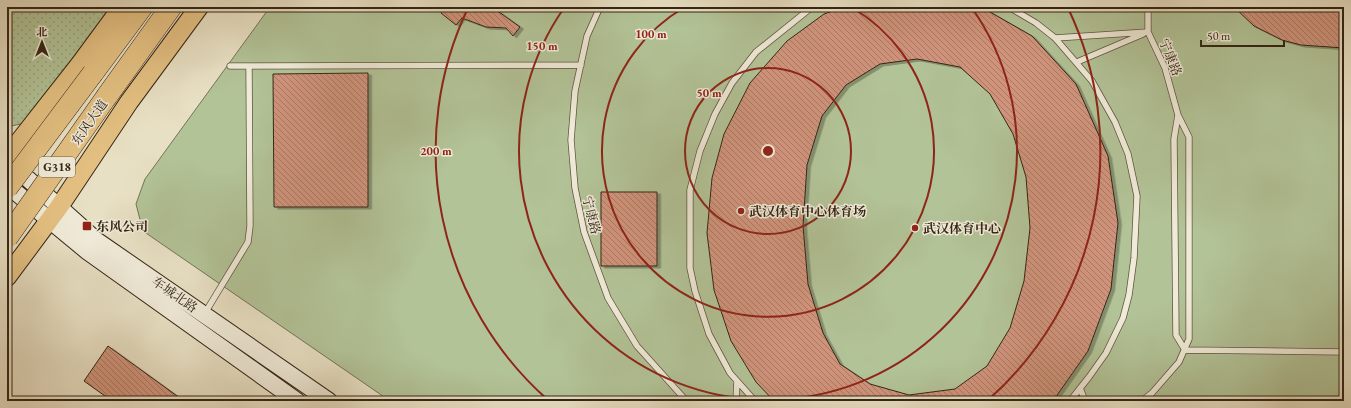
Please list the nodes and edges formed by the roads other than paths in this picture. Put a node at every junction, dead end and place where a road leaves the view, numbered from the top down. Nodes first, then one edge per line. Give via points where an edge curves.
1 (122, 7) edge
2 (142, 7) edge
3 (171, 7) edge
4 (199, 7) edge
5 (600, 7) edge
6 (812, 7) edge
7 (1009, 7) edge
8 (1148, 7) edge
9 (1148, 32) junction
10 (1055, 38) junction
11 (1077, 62) junction
12 (581, 65) junction
13 (230, 66) dead end
14 (249, 66) junction
15 (1178, 115) junction
16 (7, 157) edge
17 (7, 163) edge
18 (10, 189) edge
19 (54, 213) junction
20 (7, 238) edge
21 (7, 277) edge
22 (204, 314) junction
23 (1185, 350) junction
24 (1344, 352) edge
25 (737, 381) junction
26 (1080, 388) junction
27 (747, 392) junction
28 (1073, 399) edge
29 (297, 401) edge
30 (329, 401) edge
31 (687, 401) edge
32 (736, 401) edge
33 (749, 401) edge
34 (755, 401) edge
35 (1085, 401) edge
36 (1142, 401) edge

1 - 16 main road
2 - 18 highway, 东风大道 / G318, bridge
3 - 20 highway, 东风大道 / G318, bridge
4 - 19 main road via 129,102
5 - 12 lane, 宁康路 via 587,36
6 - 25 lane via 756,52 732,83 715,114 700,151 690,190 690,268 695,291 709,334
7 - 10 lane
8 - 9 lane, 宁康路
9 - 10 lane
9 - 11 lane
9 - 15 lane, 宁康路 via 1165,68
10 - 11 lane
11 - 26 lane via 1092,81 1115,122 1128,154 1137,196 1134,258 1123,318 1106,353
12 - 14 lane
12 - 31 lane, 宁康路 via 575,91 571,140 575,188 584,232 608,298 637,346
13 - 14 lane
14 - 22 lane via 248,242
15 - 23 lane via 1174,138 1176,335
15 - 23 lane via 1189,137 1189,339
17 - 19 main road, 车城北路 via 28,179
18 - 19 main road, 车城北路
19 - 21 main road
19 - 22 main road, 车城北路
19 - 29 main road, 车城北路 via 88,252
22 - 30 main road, 车城北路
23 - 24 lane
23 - 36 lane via 1179,362 1152,394
25 - 27 lane
25 - 32 lane
26 - 28 lane
26 - 35 lane
27 - 33 lane
27 - 34 lane

